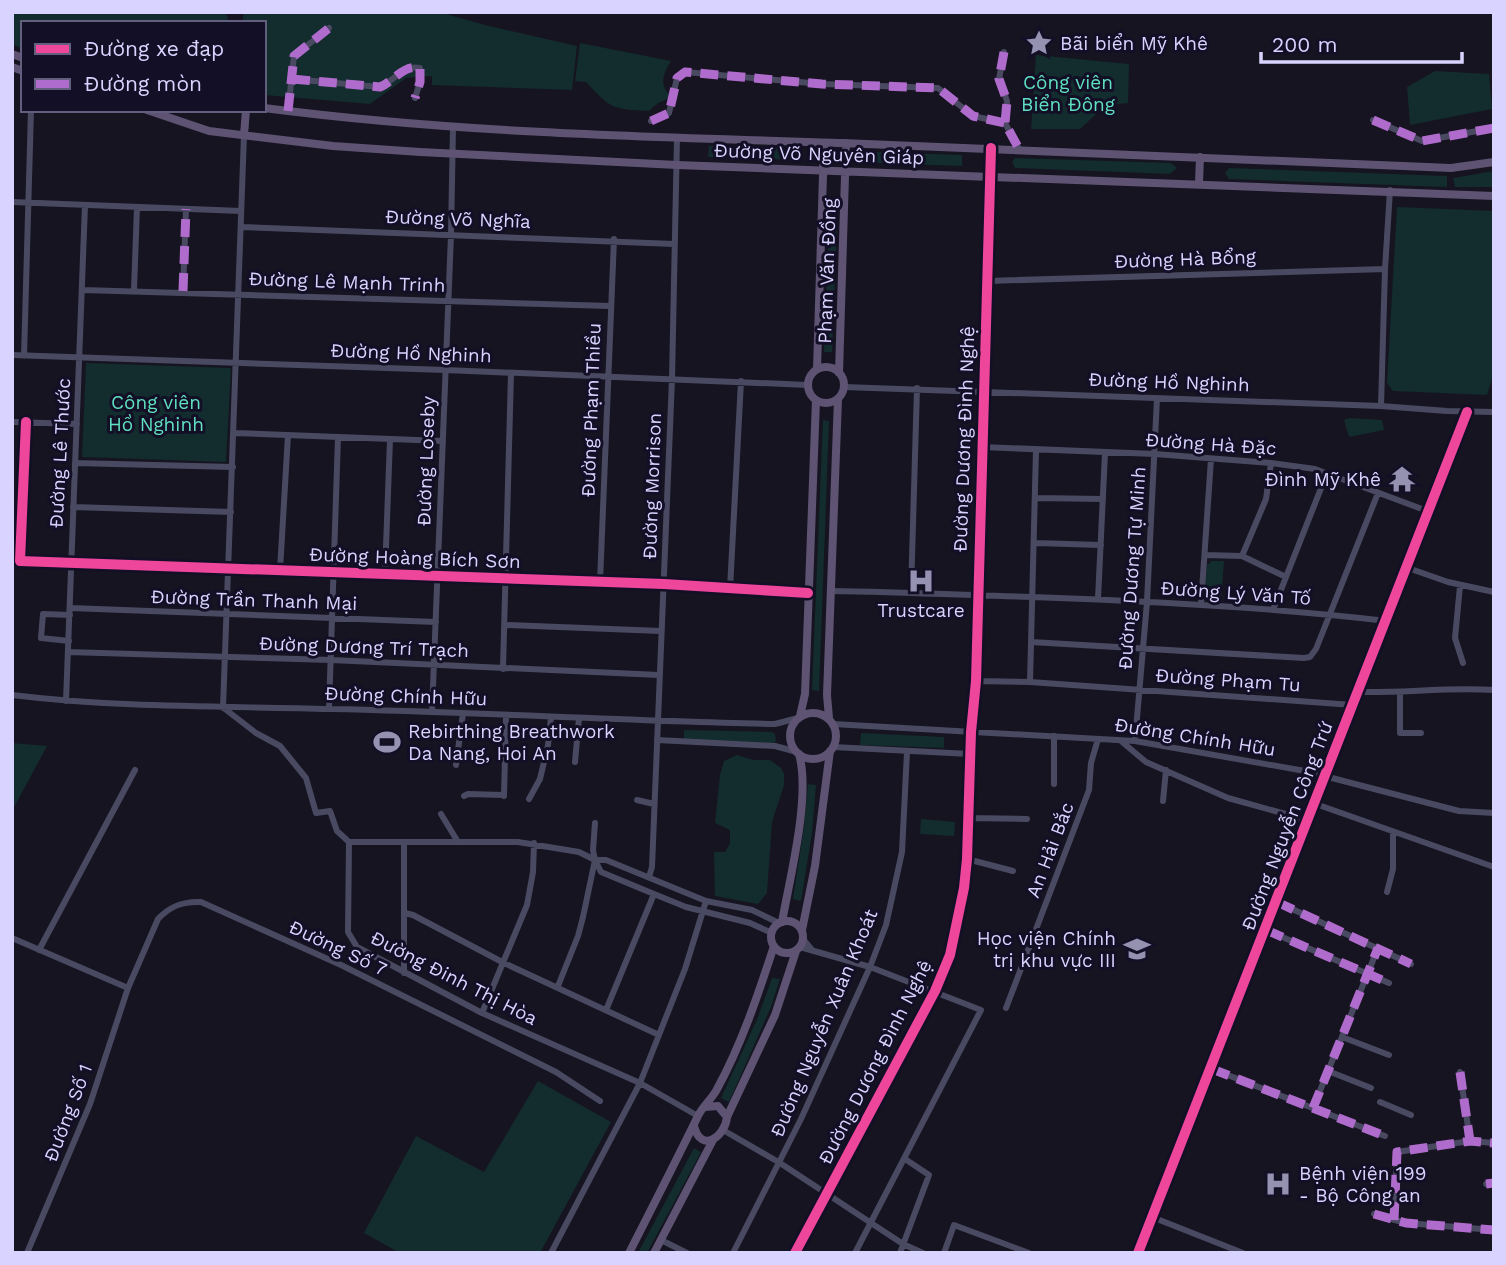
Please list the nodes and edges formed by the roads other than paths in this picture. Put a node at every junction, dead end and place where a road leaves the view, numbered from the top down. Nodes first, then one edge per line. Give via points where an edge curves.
1 (329, 28) dead end
2 (1004, 52) dead end
3 (292, 79) junction
4 (415, 98) dead end
5 (266, 108) edge
6 (288, 111) junction
7 (31, 112) edge
8 (153, 112) edge
9 (246, 112) edge
10 (1373, 120) dead end
11 (651, 121) dead end
12 (1005, 123) junction
13 (453, 127) junction
14 (1494, 128) edge
15 (244, 135) junction
16 (677, 138) junction
17 (824, 143) junction
18 (846, 143) junction
19 (990, 148) junction
20 (1020, 149) junction
21 (452, 154) junction
22 (1200, 157) junction
23 (1494, 162) edge
24 (677, 165) junction
25 (823, 170) junction
26 (845, 170) junction
27 (990, 176) junction
28 (1199, 183) junction
29 (1390, 190) junction
30 (1494, 196) edge
31 (12, 202) edge
32 (29, 203) junction
33 (85, 205) junction
34 (137, 207) junction
35 (186, 209) junction
36 (241, 211) junction
37 (241, 226) junction
38 (451, 235) junction
39 (614, 239) junction
40 (674, 244) junction
41 (1387, 272) junction
42 (987, 281) junction
43 (83, 289) junction
44 (134, 290) junction
45 (183, 291) junction
46 (239, 293) junction
47 (447, 302) junction
48 (610, 306) junction
49 (12, 355) edge
50 (24, 356) junction
51 (80, 357) junction
52 (236, 363) junction
53 (817, 369) junction
54 (445, 370) junction
55 (511, 373) junction
56 (839, 373) junction
57 (608, 376) junction
58 (672, 379) junction
59 (741, 382) junction
60 (808, 385) junction
61 (844, 387) junction
62 (917, 388) junction
63 (983, 391) junction
64 (1157, 398) junction
65 (838, 399) junction
66 (816, 400) junction
67 (1381, 406) junction
68 (1467, 412) junction
69 (1494, 412) edge
70 (12, 422) edge
71 (26, 422) junction
72 (77, 424) junction
73 (234, 433) junction
74 (288, 435) junction
75 (338, 437) junction
76 (390, 439) junction
77 (443, 441) junction
78 (982, 447) junction
79 (1036, 450) junction
80 (1105, 453) junction
81 (1155, 454) junction
82 (1211, 458) junction
83 (75, 463) junction
84 (1271, 463) junction
85 (233, 467) junction
86 (1327, 473) junction
87 (1378, 493) junction
88 (1035, 498) junction
89 (1103, 499) junction
90 (73, 507) junction
91 (231, 512) junction
92 (1430, 512) junction
93 (1035, 543) junction
94 (1101, 545) junction
95 (1205, 555) junction
96 (1242, 556) junction
97 (71, 561) junction
98 (229, 568) junction
99 (1408, 568) junction
100 (280, 570) junction
101 (335, 572) junction
102 (385, 574) junction
103 (438, 576) junction
104 (1286, 577) junction
105 (507, 579) junction
106 (600, 582) junction
107 (664, 584) junction
108 (1460, 586) junction
109 (730, 589) junction
110 (831, 591) junction
111 (911, 592) junction
112 (1494, 592) edge
113 (808, 593) junction
114 (976, 595) junction
115 (1033, 597) junction
116 (1098, 599) junction
117 (1147, 602) junction
118 (1201, 605) junction
119 (1273, 610) junction
120 (70, 612) junction
121 (226, 615) junction
122 (1328, 615) junction
123 (333, 620) junction
124 (1387, 621) junction
125 (436, 622) junction
126 (505, 625) junction
127 (661, 631) junction
128 (69, 641) junction
129 (1031, 642) junction
130 (1143, 648) junction
131 (68, 652) junction
132 (225, 658) junction
133 (331, 660) junction
134 (1463, 663) dead end
135 (434, 666) junction
136 (503, 669) junction
137 (659, 675) junction
138 (976, 681) junction
139 (1030, 682) junction
140 (1140, 690) junction
141 (1494, 690) edge
142 (1359, 692) junction
143 (1400, 693) junction
144 (12, 695) edge
145 (66, 701) junction
146 (1353, 705) junction
147 (223, 708) junction
148 (329, 709) junction
149 (432, 712) junction
150 (463, 713) junction
151 (506, 715) junction
152 (551, 717) junction
153 (799, 717) junction
154 (579, 718) junction
155 (657, 721) junction
156 (831, 721) junction
157 (971, 732) junction
158 (1421, 733) dead end
159 (1054, 736) junction
160 (1098, 739) junction
161 (657, 740) junction
162 (1119, 740) junction
163 (1135, 741) junction
164 (832, 749) junction
165 (907, 752) junction
166 (798, 753) junction
167 (970, 754) junction
168 (575, 762) dead end
169 (456, 765) dead end
170 (135, 770) dead end
171 (1166, 770) junction
172 (1324, 775) junction
173 (1054, 784) dead end
174 (464, 796) dead end
175 (529, 799) dead end
176 (637, 800) dead end
177 (1163, 801) dead end
178 (1313, 803) junction
179 (654, 804) junction
180 (1494, 813) edge
181 (441, 814) dead end
182 (969, 818) junction
183 (1027, 818) dead end
184 (1307, 820) junction
185 (595, 823) dead end
186 (1393, 832) junction
187 (349, 842) junction
188 (404, 842) junction
189 (458, 842) junction
190 (534, 843) junction
191 (967, 859) junction
192 (595, 860) junction
193 (1494, 867) edge
194 (1013, 871) dead end
195 (649, 877) junction
196 (1387, 892) dead end
197 (654, 894) junction
198 (706, 901) junction
199 (1277, 902) junction
200 (704, 912) junction
201 (405, 913) junction
202 (781, 922) junction
203 (1266, 930) junction
204 (772, 933) junction
205 (12, 938) edge
206 (800, 942) junction
207 (774, 946) junction
208 (1378, 948) junction
209 (39, 950) junction
210 (504, 963) junction
211 (1411, 964) dead end
212 (870, 967) junction
213 (404, 973) junction
214 (1368, 974) junction
215 (1389, 983) dead end
216 (130, 985) junction
217 (558, 986) junction
218 (935, 991) junction
219 (1006, 1009) dead end
220 (607, 1010) junction
221 (482, 1013) junction
222 (659, 1035) junction
223 (1342, 1037) junction
224 (1389, 1055) dead end
225 (1212, 1069) junction
226 (1328, 1071) junction
227 (1460, 1072) dead end
228 (640, 1083) junction
229 (1371, 1088) dead end
230 (600, 1101) dead end
231 (1380, 1102) dead end
232 (705, 1107) junction
233 (1313, 1108) junction
234 (1411, 1115) dead end
235 (698, 1116) junction
236 (727, 1117) junction
237 (694, 1126) junction
238 (723, 1130) junction
239 (1385, 1136) dead end
240 (713, 1140) junction
241 (1470, 1141) junction
242 (1494, 1143) edge
243 (905, 1159) junction
244 (780, 1163) junction
245 (826, 1194) junction
246 (1374, 1214) dead end
247 (1152, 1217) junction
248 (1394, 1220) junction
249 (871, 1221) junction
250 (1494, 1230) edge
251 (661, 1240) junction
252 (903, 1244) junction
253 (27, 1253) edge
254 (551, 1253) edge
255 (629, 1253) edge
256 (654, 1253) edge
257 (687, 1253) edge
258 (733, 1253) edge
259 (795, 1253) edge
260 (855, 1253) edge
261 (900, 1253) edge
262 (923, 1253) edge
263 (944, 1253) edge
264 (1029, 1253) edge
265 (1138, 1253) edge
266 (1243, 1253) edge

1 - 3 street via 296,52
2 - 12 street via 999,79 1007,101
3 - 4 street via 380,87 415,66 420,68 421,82
3 - 6 street
5 - 6 main road, Đường Võ Nguyên Giáp
6 - 13 main road, Đường Võ Nguyên Giáp
7 - 32 street
8 - 15 main road, Đường Võ Nguyên Giáp via 209,131
9 - 15 main road
10 - 14 street via 1422,141
11 - 12 street via 669,114 677,78 685,72 938,88 973,116
12 - 20 street
13 - 16 main road, Đường Võ Nguyên Giáp
13 - 21 street, Đường Loseby
15 - 21 main road, Đường Võ Nguyên Giáp
15 - 36 street
16 - 17 main road, Đường Võ Nguyên Giáp
16 - 24 street, Đường Morrison
17 - 18 main road, Đường Võ Nguyên Giáp
17 - 25 main road, Phạm Văn Đồng
18 - 19 main road, Đường Võ Nguyên Giáp
18 - 26 main road, Phạm Văn Đồng
19 - 20 main road, Đường Võ Nguyên Giáp
19 - 27 street, Đường Dương Đình Nghệ
20 - 22 main road, Đường Võ Nguyên Giáp
21 - 24 main road, Đường Võ Nguyên Giáp
21 - 38 street, Đường Loseby
22 - 23 main road, Đường Võ Nguyên Giáp via 1451,168
22 - 28 main road
24 - 25 main road, Đường Võ Nguyên Giáp
24 - 40 street, Đường Morrison
25 - 26 main road, Đường Võ Nguyên Giáp
25 - 53 main road, Phạm Văn Đồng
26 - 27 main road, Đường Võ Nguyên Giáp
26 - 56 main road, Phạm Văn Đồng
27 - 28 main road, Đường Võ Nguyên Giáp
27 - 42 street, Đường Dương Đình Nghệ
28 - 29 main road, Đường Võ Nguyên Giáp
29 - 30 main road, Đường Võ Nguyên Giáp
29 - 41 street
31 - 32 street
32 - 33 street
32 - 50 street
33 - 34 street
33 - 43 street, Đường Lê Thước
34 - 35 street
34 - 44 street
35 - 36 street
35 - 45 street
36 - 37 street
37 - 38 street, Đường Võ Nghĩa
37 - 46 street
38 - 39 street, Đường Võ Nghĩa
38 - 47 street, Đường Loseby
39 - 40 street, Đường Võ Nghĩa
39 - 48 street, Đường Phạm Thiều
40 - 58 street, Đường Morrison
41 - 42 street, Đường Hà Bổng
41 - 67 street
42 - 63 street, Đường Dương Đình Nghệ
43 - 44 street, Đường Lê Mạnh Trinh
43 - 51 street, Đường Lê Thước
44 - 45 street, Đường Lê Mạnh Trinh
45 - 46 street, Đường Lê Mạnh Trinh
46 - 47 street, Đường Lê Mạnh Trinh
46 - 52 street
47 - 48 street, Đường Lê Mạnh Trinh
47 - 54 street, Đường Loseby
48 - 57 street, Đường Phạm Thiều
49 - 50 street, Đường Hồ Nghinh
50 - 51 street, Đường Hồ Nghinh
51 - 52 street, Đường Hồ Nghinh
51 - 72 street, Đường Lê Thước
52 - 54 street, Đường Hồ Nghinh
52 - 73 street
53 - 56 main road
53 - 60 main road
54 - 55 street, Đường Hồ Nghinh
54 - 77 street, Đường Loseby
55 - 57 street, Đường Hồ Nghinh
55 - 105 street
56 - 61 main road
57 - 58 street, Đường Hồ Nghinh
57 - 106 street, Đường Phạm Thiều
58 - 59 street, Đường Hồ Nghinh
58 - 107 street, Đường Morrison
59 - 60 street, Đường Hồ Nghinh
59 - 109 street
60 - 66 main road
61 - 62 street, Đường Hồ Nghinh
61 - 65 main road
62 - 63 street, Đường Hồ Nghinh
62 - 111 street
63 - 64 street, Đường Hồ Nghinh
63 - 78 street, Đường Dương Đình Nghệ
64 - 67 street, Đường Hồ Nghinh
64 - 81 street, Đường Dương Tự Minh
65 - 66 main road via 829,403
65 - 110 main road
66 - 113 main road
67 - 68 street, Đường Hồ Nghinh
68 - 69 street, Đường Hồ Nghinh
68 - 92 street, Đường Nguyễn Công Trứ
70 - 71 street
71 - 72 street
71 - 97 street, Đường Hoàng Bích Sơn via 20,561
72 - 83 street, Đường Lê Thước
73 - 74 street
73 - 85 street
74 - 75 street
74 - 100 street
75 - 76 street
75 - 101 street
76 - 77 street
76 - 102 street
77 - 103 street, Đường Loseby
78 - 79 street, Đường Hà Đặc
78 - 114 street, Đường Dương Đình Nghệ
79 - 80 street, Đường Hà Đặc
79 - 88 street
80 - 81 street, Đường Hà Đặc
80 - 89 street
81 - 82 street, Đường Hà Đặc
81 - 117 street, Đường Dương Tự Minh
82 - 84 street, Đường Hà Đặc
82 - 95 street
83 - 85 street
83 - 90 street, Đường Lê Thước
84 - 86 street, Đường Hà Đặc
84 - 96 street via 1266,499
85 - 91 street
86 - 87 street, Đường Hà Đặc
86 - 104 street
87 - 92 street, Đường Hà Đặc
87 - 122 street
88 - 89 street
88 - 93 street
89 - 94 street
90 - 91 street
90 - 97 street, Đường Lê Thước
91 - 98 street
92 - 99 street, Đường Nguyễn Công Trứ
93 - 94 street
93 - 115 street
94 - 116 street
95 - 96 street
95 - 118 street
96 - 104 street
97 - 98 street, Đường Hoàng Bích Sơn
97 - 120 street, Đường Lê Thước
98 - 100 street, Đường Hoàng Bích Sơn
98 - 121 street
99 - 108 street
99 - 124 street, Đường Nguyễn Công Trứ
100 - 101 street, Đường Hoàng Bích Sơn
101 - 102 street, Đường Hoàng Bích Sơn
101 - 123 street
102 - 103 street, Đường Hoàng Bích Sơn
103 - 105 street, Đường Hoàng Bích Sơn
103 - 125 street, Đường Loseby
104 - 119 street
105 - 106 street, Đường Hoàng Bích Sơn
105 - 126 street
106 - 107 street, Đường Hoàng Bích Sơn
107 - 109 street, Đường Hoàng Bích Sơn
107 - 127 street, Đường Morrison
108 - 112 street
108 - 134 street via 1455,638
109 - 113 street, Đường Hoàng Bích Sơn
110 - 111 street, Đường Lý Văn Tố
110 - 156 main road via 827,695
111 - 114 street, Đường Lý Văn Tố
113 - 153 main road via 805,694
114 - 115 street, Đường Lý Văn Tố
114 - 138 street, Đường Dương Đình Nghệ
115 - 116 street, Đường Lý Văn Tố
115 - 129 street
116 - 117 street, Đường Lý Văn Tố
117 - 118 street, Đường Lý Văn Tố
117 - 130 street, Đường Dương Tự Minh
118 - 119 street, Đường Lý Văn Tố
119 - 122 street, Đường Lý Văn Tố
120 - 121 street, Đường Trần Thanh Mại
120 - 128 street, Đường Lê Thước
120 - 128 street, Đường Trần Thanh Mại via 43,614 41,638
121 - 123 street, Đường Trần Thanh Mại
121 - 132 street
122 - 124 street, Đường Lý Văn Tố
122 - 130 street via 1310,657
123 - 125 street, Đường Trần Thanh Mại
123 - 133 street
124 - 142 street, Đường Nguyễn Công Trứ
125 - 135 street, Đường Loseby
126 - 127 street
126 - 136 street
127 - 137 street, Đường Morrison
128 - 131 street, Đường Lê Thước
129 - 130 street
129 - 139 street
130 - 140 street, Đường Dương Tự Minh
131 - 132 street, Đường Dương Trí Trạch
131 - 145 street, Đường Lê Thước
132 - 133 street, Đường Dương Trí Trạch
132 - 147 street
133 - 135 street, Đường Dương Trí Trạch
133 - 148 street
135 - 136 street, Đường Dương Trí Trạch
135 - 149 street, Đường Loseby
136 - 137 street, Đường Dương Trí Trạch
137 - 155 street, Đường Morrison
138 - 139 street, Đường Phạm Tu
138 - 157 street, Đường Dương Đình Nghệ
139 - 140 street, Đường Phạm Tu
140 - 146 street, Đường Phạm Tu
140 - 163 street, Đường Dương Tự Minh
141 - 143 street
142 - 143 street
142 - 146 street, Đường Nguyễn Công Trứ
143 - 158 street via 1400,733
144 - 145 street, Đường Chính Hữu
145 - 147 street, Đường Chính Hữu
146 - 172 street, Đường Nguyễn Công Trứ
147 - 148 street, Đường Chính Hữu
147 - 187 street via 280,746 306,778 316,813 330,811 337,831
148 - 149 street, Đường Chính Hữu
149 - 150 street, Đường Chính Hữu
150 - 151 street, Đường Chính Hữu
150 - 169 street
151 - 152 street, Đường Chính Hữu
151 - 174 street via 504,796
152 - 154 street, Đường Chính Hữu
152 - 175 street via 540,779
153 - 155 street, Đường Chính Hữu via 775,724
153 - 156 main road via 818,713
153 - 166 main road via 790,735
154 - 155 street, Đường Chính Hữu
154 - 168 street
155 - 161 street, Đường Morrison
156 - 157 street, Đường Chính Hữu
156 - 164 main road via 836,736
157 - 159 street, Đường Chính Hữu
157 - 167 street
159 - 160 street, Đường Chính Hữu
159 - 173 street
160 - 162 street, Đường Chính Hữu
160 - 219 street, An Hải Bắc via 1089,790
161 - 166 street via 775,746
161 - 179 street, Đường Morrison
162 - 163 street, Đường Chính Hữu
162 - 171 street, Đường Nguyễn Công Trứ via 1146,762
163 - 172 street, Đường Chính Hữu
164 - 165 street
164 - 166 main road via 815,759
164 - 206 main road
165 - 167 street
165 - 212 street, Đường Nguyễn Xuân Khoát via 902,852 886,925
166 - 202 main road via 803,771 800,806
167 - 182 street, Đường Dương Đình Nghệ
170 - 209 street
171 - 177 street
171 - 184 street, Đường Nguyễn Công Trứ via 1228,798
172 - 178 street, Đường Nguyễn Công Trứ
172 - 180 street, Đường Chính Hữu via 1459,811
176 - 179 street
178 - 184 street, Đường Nguyễn Công Trứ
178 - 186 street
179 - 195 street, Đường Morrison
181 - 189 street
182 - 183 street
182 - 191 street, Đường Dương Đình Nghệ
184 - 199 street, Đường Nguyễn Công Trứ
185 - 192 street
186 - 193 street
186 - 196 street via 1393,869
187 - 188 street
187 - 213 street, Đường Đinh Thị Hòa via 348,932 357,947
188 - 189 street
188 - 201 street
189 - 190 street
190 - 192 street
190 - 210 street via 527,905
191 - 194 street
191 - 218 street, Đường Dương Đình Nghệ via 950,955
192 - 195 street
192 - 197 street via 601,872
192 - 217 street via 578,936
195 - 198 street
197 - 200 street
197 - 220 street
198 - 200 street
198 - 202 street via 752,910
199 - 203 street, Đường Nguyễn Công Trứ
199 - 208 street
200 - 204 street
200 - 222 street
201 - 210 street
201 - 213 street
202 - 204 main road
202 - 206 main road via 793,922
203 - 214 street
203 - 225 street, Đường Nguyễn Công Trứ
204 - 207 main road
205 - 209 street
206 - 207 main road via 784,953
206 - 212 street via 813,951
206 - 236 main road via 775,1015
207 - 232 main road via 740,1041
208 - 211 street
208 - 214 street
209 - 216 street
210 - 217 street
210 - 221 street
212 - 218 street
212 - 244 street, Đường Nguyễn Xuân Khoát
213 - 221 street, Đường Đinh Thị Hòa
214 - 215 street
214 - 223 street
216 - 230 street, Đường Số 7 via 158,919 178,904 201,902 508,1048
216 - 253 street, Đường Số 1 via 90,1104
217 - 220 street
218 - 243 street via 981,1010
218 - 245 street, Đường Dương Đình Nghệ
220 - 222 street
221 - 228 street, Đường Đinh Thị Hòa
222 - 228 street
223 - 224 street
223 - 226 street
225 - 233 street
225 - 247 street, Đường Nguyễn Công Trứ
226 - 229 street
226 - 233 street
227 - 241 street
228 - 235 street, Đường Đinh Thị Hòa
228 - 254 street
231 - 234 street
232 - 235 main road
232 - 236 main road via 718,1106
233 - 239 street
235 - 237 main road
236 - 238 main road
237 - 240 main road via 701,1139
237 - 255 main road
238 - 240 main road
238 - 244 street
240 - 251 main road
241 - 242 street
241 - 248 street via 1398,1152
243 - 249 street
243 - 252 street via 929,1175
244 - 245 street
244 - 258 street, Đường Nguyễn Xuân Khoát
245 - 249 street
245 - 259 street, Đường Dương Đình Nghệ
246 - 248 street
247 - 265 street, Đường Nguyễn Công Trứ
247 - 266 street
248 - 250 street
249 - 252 street
249 - 260 street
251 - 256 main road
251 - 257 street
252 - 261 street
252 - 262 street
263 - 264 street via 954,1225

